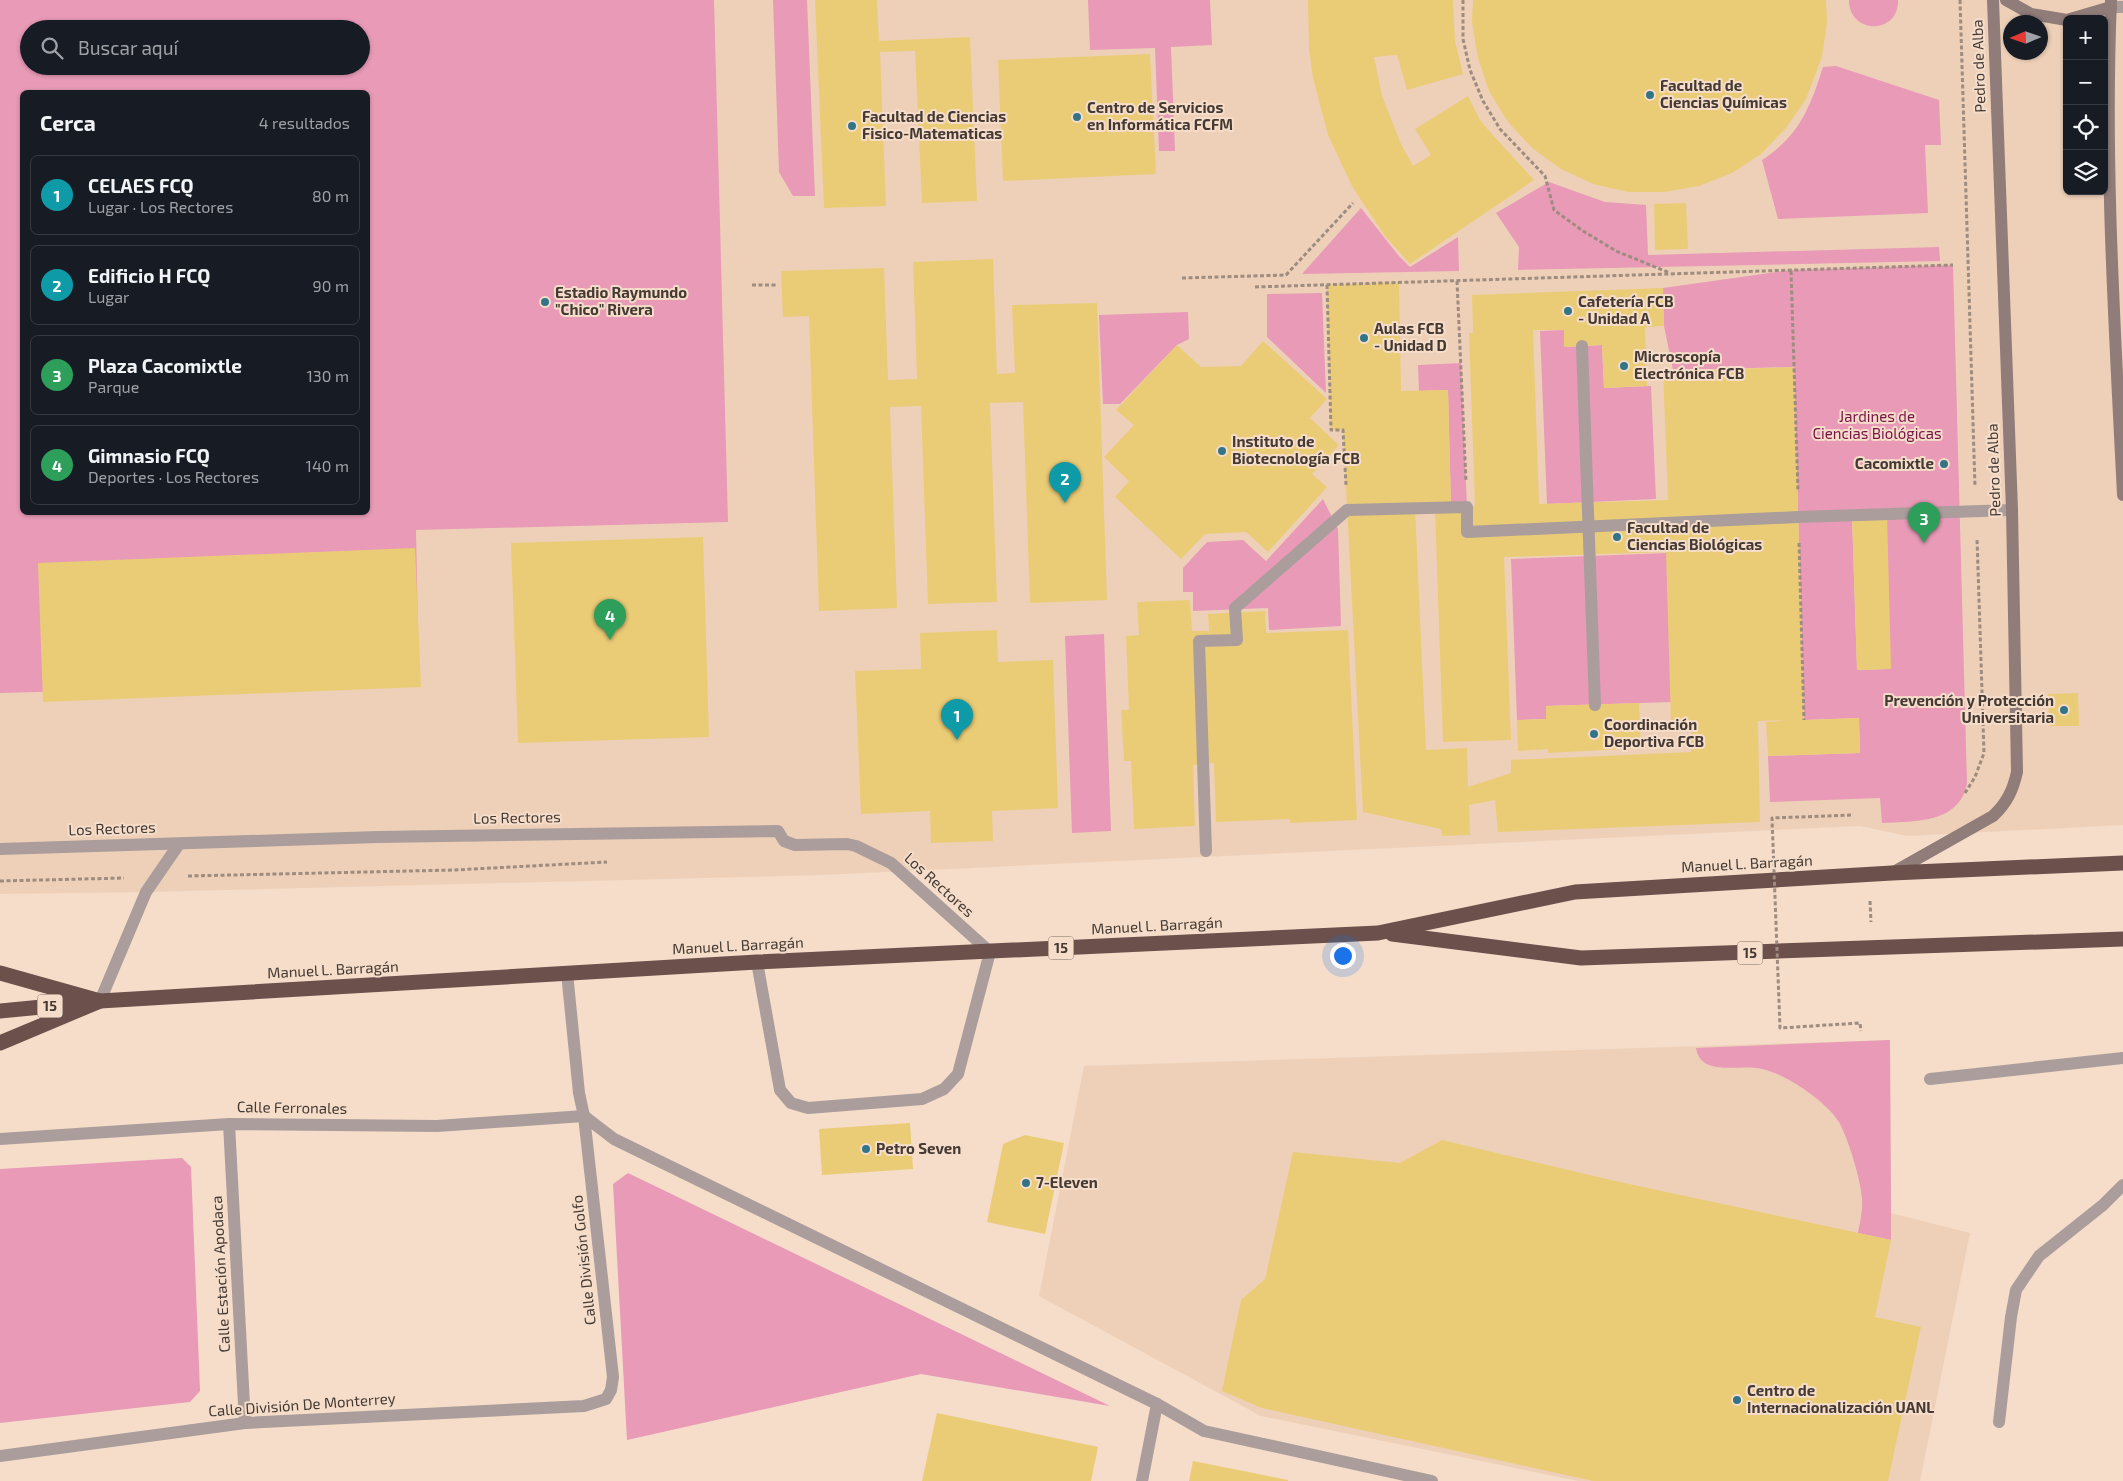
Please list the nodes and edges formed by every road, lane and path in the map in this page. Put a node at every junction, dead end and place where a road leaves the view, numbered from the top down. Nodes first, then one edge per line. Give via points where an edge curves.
1 (1464, 0) edge
2 (1960, 0) edge
3 (1993, 0) edge
4 (2006, 0) edge
5 (2115, 4) edge
6 (2081, 15) edge
7 (2063, 18) edge
8 (1353, 203) dead end
9 (1953, 265) dead end
10 (1673, 274) junction
11 (1182, 278) dead end
12 (1457, 281) junction
13 (776, 284) dead end
14 (752, 285) dead end
15 (1327, 285) junction
16 (1254, 288) dead end
17 (1582, 346) dead end
18 (2123, 495) edge
19 (1466, 507) junction
20 (1347, 510) junction
21 (2012, 510) junction
22 (1976, 511) junction
23 (1589, 527) junction
24 (1595, 705) dead end
25 (1965, 793) dead end
26 (1851, 815) dead end
27 (179, 844) junction
28 (0, 849) edge
29 (1206, 851) dead end
30 (613, 862) dead end
31 (2123, 863) edge
32 (1892, 873) junction
33 (1868, 875) junction
34 (157, 877) junction
35 (0, 881) edge
36 (1378, 933) junction
37 (2123, 939) edge
38 (1873, 948) junction
39 (990, 952) junction
40 (757, 962) junction
41 (0, 973) edge
42 (567, 973) junction
43 (100, 1001) junction
44 (0, 1011) edge
45 (1861, 1031) dead end
46 (0, 1043) edge
47 (2123, 1058) edge
48 (1930, 1079) dead end
49 (584, 1116) junction
50 (229, 1124) junction
51 (0, 1139) edge
52 (2123, 1185) edge
53 (606, 1399) joint
54 (1157, 1404) junction
55 (2000, 1422) dead end
56 (245, 1423) junction
57 (0, 1456) edge
58 (1142, 1481) edge
59 (1432, 1481) edge

1 - 10 path via 1463,39 1470,70 1483,101 1500,129 1545,176 1554,210 1616,251
2 - 22 path
3 - 21 street, Pedro de Alba
4 - 7 street via 2031,14
5 - 6 street
5 - 18 street via 2109,94
8 - 11 path via 1286,275
9 - 10 path
10 - 12 path
12 - 15 path
12 - 19 path
13 - 14 path
15 - 16 path
15 - 20 path via 1331,430 1343,430
17 - 23 street
19 - 20 street
19 - 23 street via 1468,532
20 - 29 street via 1235,608 1236,640 1199,641
21 - 22 street
21 - 32 street, Pedro de Alba via 2018,759 2014,784 2003,806 1993,816
22 - 23 street
22 - 25 path via 1984,753
23 - 24 street
26 - 45 path, bridge via 1772,818 1780,1028 1860,1023
27 - 28 street, Los Rectores
27 - 34 street
27 - 39 street, Los Rectores via 778,831 784,841 795,845 847,844 891,863
30 - 34 path via 454,870
31 - 32 highway, Manuel L. Barragán / 15
32 - 33 highway, Manuel L. Barragán / 15
33 - 36 highway, Manuel L. Barragán / 15 via 1575,892
33 - 38 path
34 - 35 path
34 - 43 street via 146,892
36 - 38 highway, Manuel L. Barragán / 15 via 1581,958
36 - 39 highway, Manuel L. Barragán / 15
37 - 38 highway, Manuel L. Barragán / 15
39 - 40 highway, Manuel L. Barragán / 15
39 - 40 street via 958,1074 944,1089 922,1100 808,1108 791,1104 780,1090
40 - 42 highway, Manuel L. Barragán / 15
41 - 43 highway, Manuel L. Barragán / 15
42 - 43 highway, Manuel L. Barragán / 15
42 - 49 street, Calle División Golfo
43 - 44 highway, Manuel L. Barragán / 15
43 - 46 highway
47 - 48 street
49 - 50 street, Calle Ferronales via 437,1126
49 - 53 street, Calle División Golfo via 613,1377
49 - 54 street via 614,1139
50 - 51 street, Calle Ferronales
50 - 56 street, Calle Estación Apodaca
52 - 55 street via 2039,1256 2016,1290
53 - 56 street, Calle División De Monterrey via 584,1406
54 - 58 street
54 - 59 street via 1204,1431
56 - 57 street, Calle División De Monterrey

